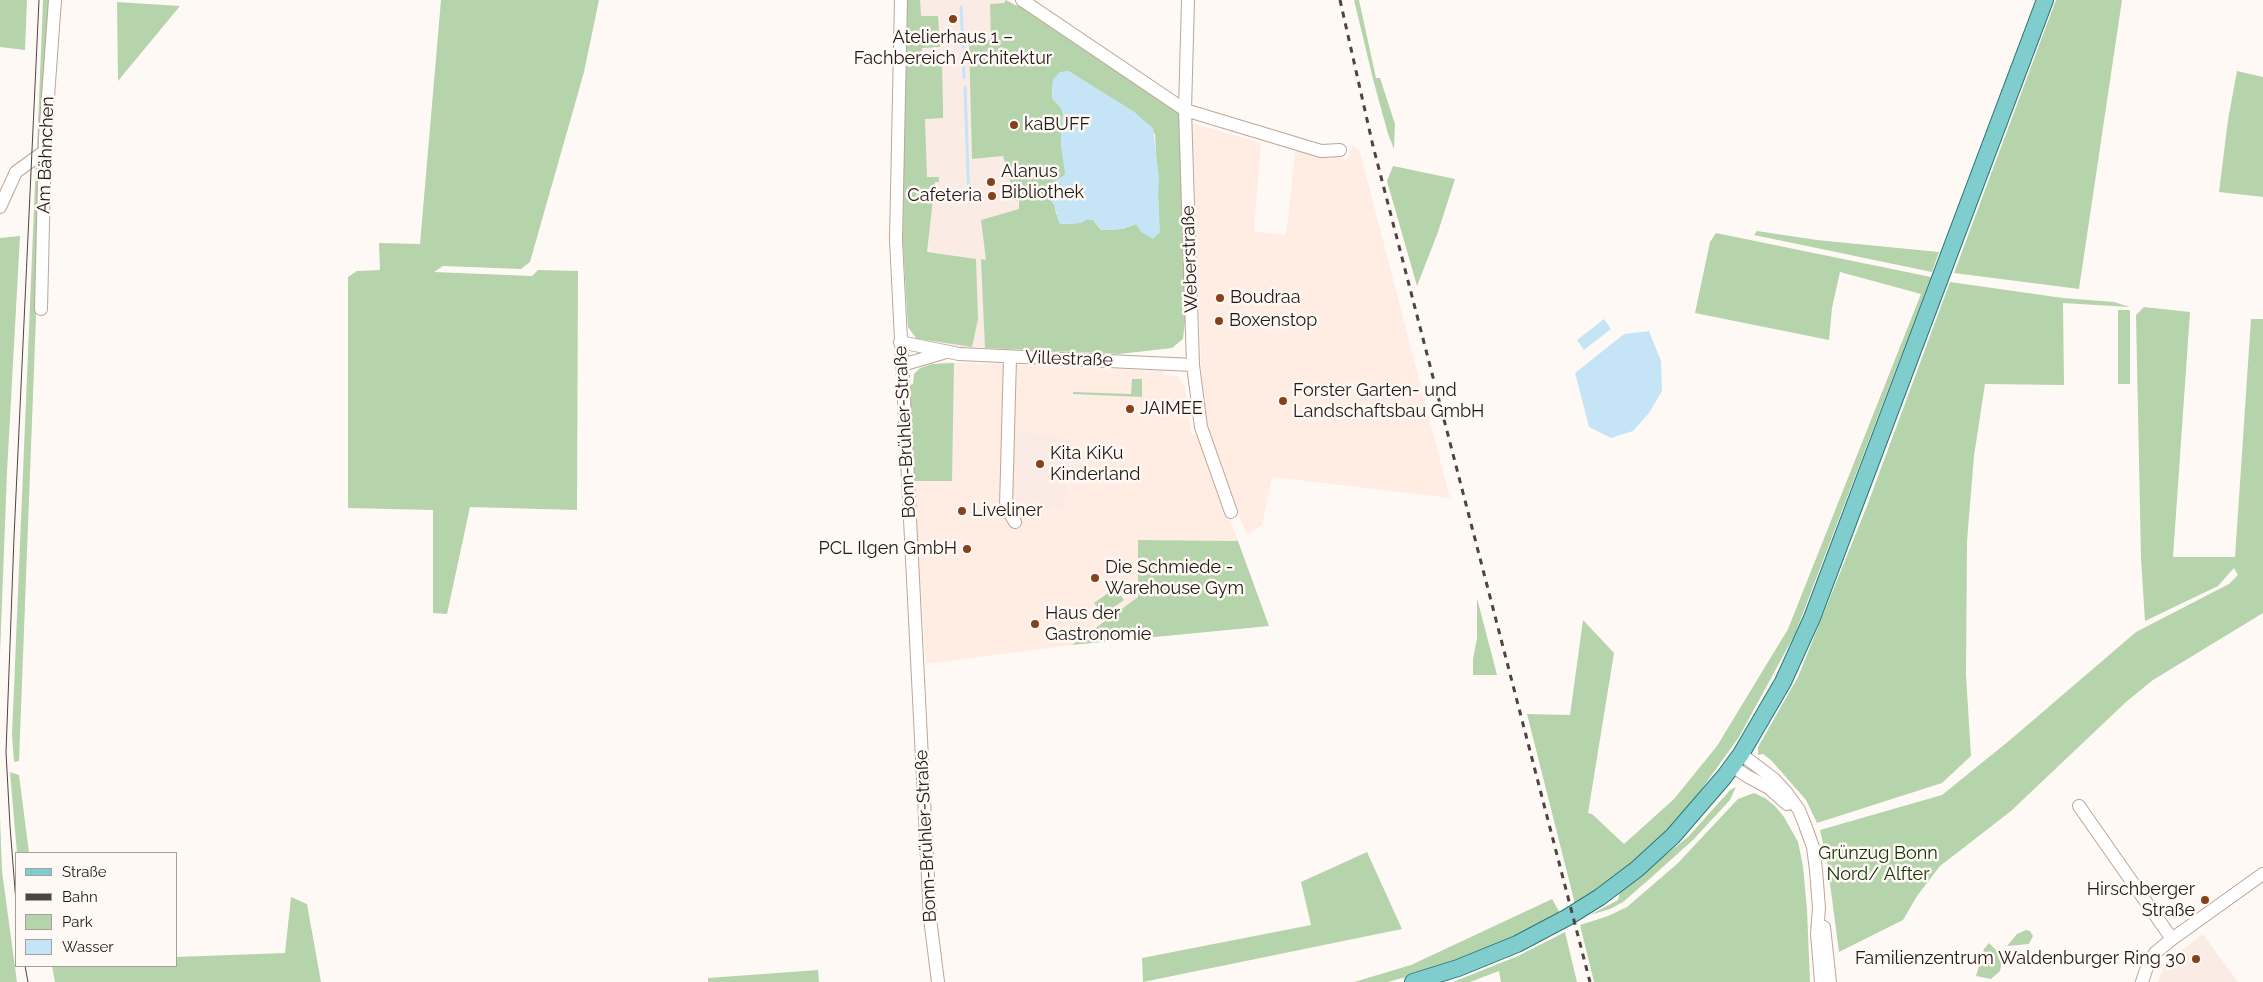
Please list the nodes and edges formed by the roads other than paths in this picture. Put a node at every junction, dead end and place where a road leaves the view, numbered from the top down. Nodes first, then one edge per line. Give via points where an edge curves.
1 (55, 0) edge
2 (900, 0) edge
3 (1022, 0) edge
4 (1188, 0) edge
5 (2045, 0) edge
6 (1185, 110) junction
7 (1340, 150) dead end
8 (45, 151) junction
9 (0, 207) edge
10 (41, 309) dead end
11 (900, 342) junction
12 (945, 353) junction
13 (1010, 357) junction
14 (902, 364) junction
15 (1193, 365) junction
16 (1231, 512) dead end
17 (1015, 522) dead end
18 (1737, 760) junction
19 (2078, 806) dead end
20 (2263, 874) edge
21 (1819, 908) junction
22 (2172, 939) junction
23 (938, 982) edge
24 (1413, 982) edge
25 (1821, 982) edge
26 (1830, 982) edge
27 (2142, 982) edge

1 - 8 street, Am Bähnchen
2 - 11 street, Bonn-Brühler-Straße via 896,240
3 - 6 street
4 - 6 street, Weberstraße
5 - 18 main road via 1812,618 1783,682
6 - 7 street via 1321,151
6 - 15 street, Weberstraße
8 - 9 street via 16,172
8 - 10 street, Am Bähnchen
11 - 12 street, Villestraße
11 - 14 street, Bonn-Brühler-Straße
12 - 13 street, Villestraße
12 - 14 street, Villestraße
13 - 15 street, Villestraße
13 - 17 street via 1006,507
14 - 23 street, Bonn-Brühler-Straße via 930,918
15 - 16 street, Weberstraße via 1201,427
18 - 21 street via 1746,776 1769,788 1805,825 1813,847
18 - 24 main road via 1673,836 1600,897 1517,944
19 - 22 street
20 - 22 street
21 - 25 street via 1817,934
21 - 26 street
22 - 27 street via 2155,953

